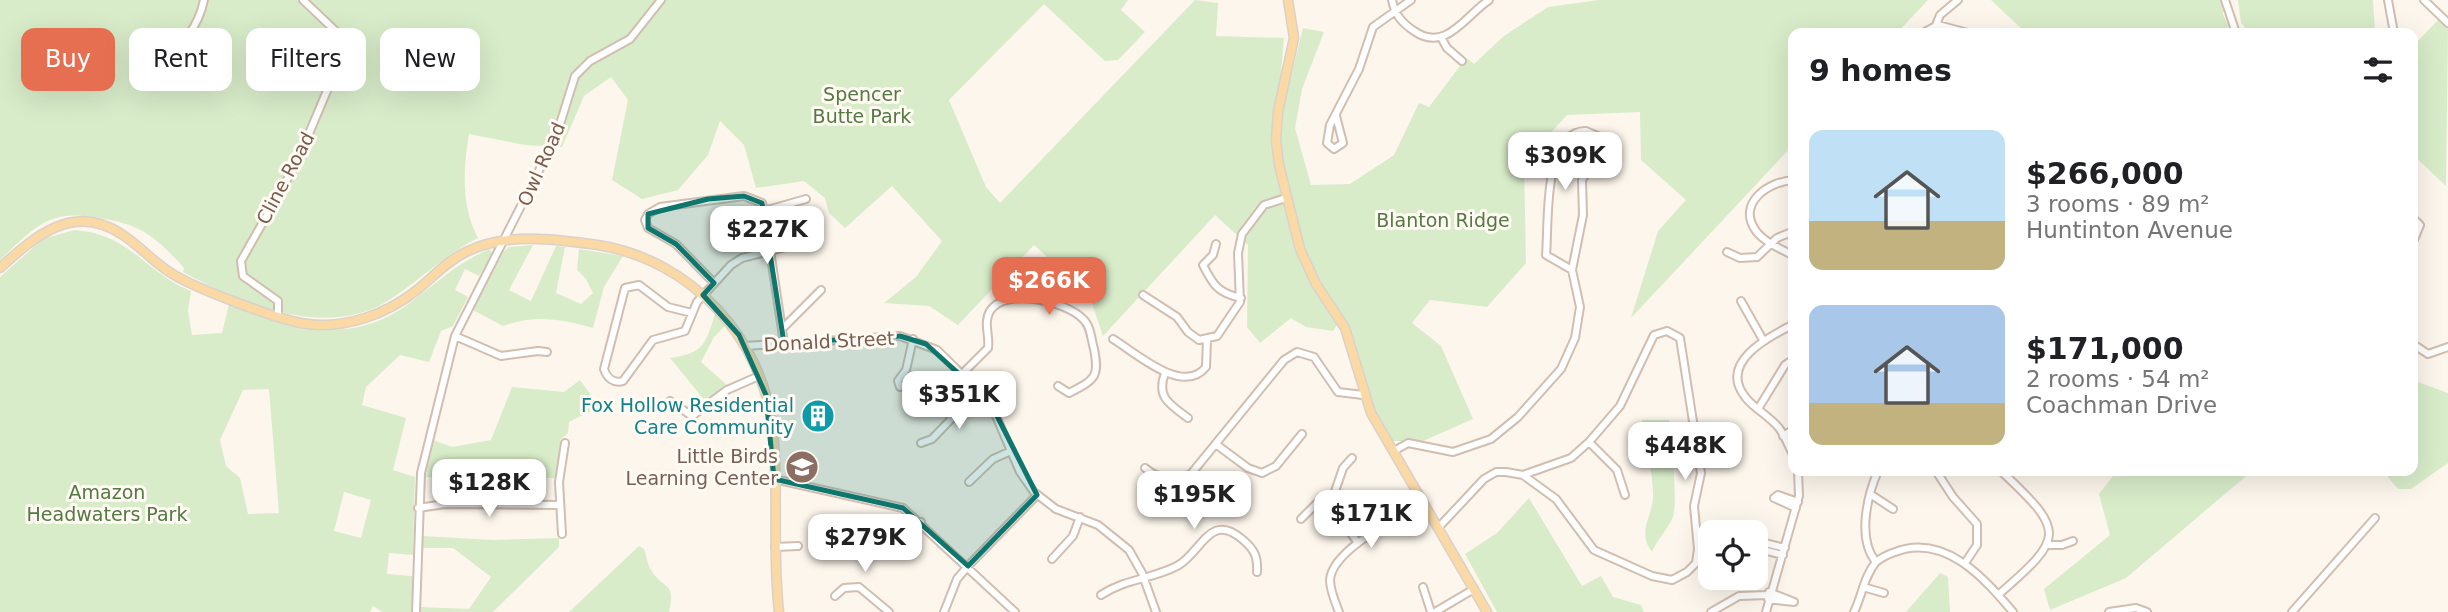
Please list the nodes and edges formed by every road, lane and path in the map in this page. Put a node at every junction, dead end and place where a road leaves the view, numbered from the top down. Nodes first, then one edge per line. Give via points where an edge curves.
1 (204, 0) edge
2 (303, 0) edge
3 (661, 0) edge
4 (1288, 0) edge
5 (1392, 0) edge
6 (1410, 0) edge
7 (1489, 0) edge
8 (1958, 0) edge
9 (2225, 0) edge
10 (2388, 0) edge
11 (2424, 0) edge
12 (1394, 9) junction
13 (2448, 23) edge
14 (1936, 25) junction
15 (191, 28) edge
16 (1931, 28) edge
17 (1948, 28) edge
18 (2233, 28) edge
19 (2393, 28) edge
20 (1442, 39) junction
21 (1462, 61) dead end
22 (1336, 116) junction
23 (1788, 181) edge
24 (1286, 198) junction
25 (806, 200) dead end
26 (764, 211) junction
27 (818, 226) dead end
28 (1788, 233) edge
29 (503, 241) junction
30 (1771, 243) junction
31 (1216, 244) dead end
32 (772, 251) junction
33 (1727, 252) dead end
34 (1788, 253) edge
35 (0, 268) edge
36 (1572, 270) junction
37 (714, 283) junction
38 (821, 290) dead end
39 (703, 295) junction
40 (1143, 295) dead end
41 (1241, 298) junction
42 (1741, 300) dead end
43 (692, 313) junction
44 (278, 315) junction
45 (784, 327) junction
46 (1788, 327) edge
47 (455, 336) junction
48 (913, 339) junction
49 (1113, 340) dead end
50 (1207, 340) junction
51 (1763, 340) junction
52 (784, 343) junction
53 (745, 346) junction
54 (2418, 347) edge
55 (2448, 347) edge
56 (547, 352) dead end
57 (1788, 363) edge
58 (1165, 373) junction
59 (962, 374) junction
60 (759, 376) junction
61 (1058, 386) dead end
62 (900, 387) dead end
63 (979, 390) junction
64 (1363, 395) junction
65 (670, 401) dead end
66 (1758, 409) junction
67 (1188, 418) dead end
68 (1788, 433) edge
69 (1302, 434) dead end
70 (1783, 436) junction
71 (1589, 442) junction
72 (565, 443) dead end
73 (921, 443) dead end
74 (1217, 444) junction
75 (1788, 446) edge
76 (1011, 451) junction
77 (1394, 451) junction
78 (1352, 458) dead end
79 (1145, 468) dead end
80 (1538, 470) junction
81 (1523, 475) junction
82 (1798, 476) edge
83 (1876, 476) edge
84 (1939, 476) edge
85 (2006, 476) edge
86 (774, 479) junction
87 (969, 482) dead end
88 (1535, 484) junction
89 (1870, 494) junction
90 (1037, 495) junction
91 (1625, 495) dead end
92 (1332, 500) junction
93 (1423, 503) junction
94 (560, 505) junction
95 (418, 508) junction
96 (1893, 509) dead end
97 (1080, 517) junction
98 (2375, 518) dead end
99 (1301, 519) dead end
100 (921, 522) junction
101 (1438, 528) junction
102 (562, 534) dead end
103 (2073, 541) dead end
104 (1358, 543) junction
105 (906, 544) dead end
106 (2047, 545) junction
107 (798, 546) dead end
108 (775, 547) junction
109 (1052, 559) dead end
110 (1876, 562) junction
111 (1965, 564) junction
112 (968, 566) junction
113 (1257, 572) dead end
114 (1143, 576) junction
115 (1423, 587) dead end
116 (1863, 587) junction
117 (1474, 589) junction
118 (1884, 593) dead end
119 (1101, 595) dead end
120 (1998, 595) junction
121 (835, 596) dead end
122 (1768, 596) junction
123 (416, 612) edge
124 (779, 612) edge
125 (889, 612) edge
126 (944, 612) edge
127 (1015, 612) edge
128 (1156, 612) edge
129 (1339, 612) edge
130 (1433, 612) edge
131 (1488, 612) edge
132 (1711, 612) edge
133 (1766, 612) edge
134 (1854, 612) edge
135 (2013, 612) edge
136 (2109, 612) edge
137 (2147, 612) edge
138 (2292, 612) edge

1 - 15 street
2 - 44 street, Cline Road via 343,38 345,48 298,162 241,261 243,276 278,301
3 - 29 street, Owl Road via 630,40 590,61 575,76 556,137
4 - 24 main road via 1294,38 1276,132
5 - 12 street
6 - 12 street
7 - 20 street
8 - 14 street via 1940,15
9 - 18 street
10 - 19 street
11 - 13 street
12 - 20 street via 1400,20 1420,35
12 - 22 street via 1373,27
14 - 16 street
14 - 17 street
20 - 21 street
22 - 22 street via 1326,139 1334,149 1343,143
23 - 30 street via 1768,186 1753,203 1754,227
24 - 41 street via 1264,205 1242,234 1238,253
24 - 64 main road via 1306,266 1351,343
25 - 26 street
26 - 32 street
26 - 37 street via 762,203 744,196 660,207 648,214 648,228 676,244
27 - 32 street via 794,245
28 - 30 street
29 - 39 main road via 532,239 611,247 667,269
29 - 44 main road via 466,252 395,305 371,316 328,325 305,324
29 - 47 street, Owl Road
30 - 33 street via 1757,257 1740,258
30 - 34 street
31 - 41 street via 1203,265 1211,283 1221,292
32 - 37 street via 742,258
32 - 45 street
35 - 44 main road via 38,234 89,222 118,231 180,279
36 - 36 street via 1583,215 1582,180 1604,143 1592,132 1579,131 1564,142 1554,158 1546,255
36 - 77 street via 1580,307 1571,351 1556,376 1518,417 1491,439 1462,450 1433,450 1408,443
37 - 39 street
38 - 45 street
39 - 43 street
39 - 53 main road
40 - 50 street via 1177,317 1188,332
41 - 50 street via 1222,331
42 - 51 street
43 - 43 street via 681,334 653,340 627,379 619,382 608,377 604,369 625,288 644,287 668,307
45 - 52 street
46 - 51 street
47 - 56 street via 501,356
47 - 95 street, Owl Road via 427,444
48 - 52 street, Donald Street via 874,336
48 - 59 street, Donald Street via 937,350
48 - 62 street, Donald Street
49 - 58 street
50 - 58 street via 1208,363 1200,374 1188,378
51 - 66 street via 1740,363 1738,375 1738,386
52 - 53 street, Donald Street
53 - 60 main road
54 - 55 street via 2428,354
57 - 66 street
58 - 67 street via 1163,397
59 - 61 street via 988,348 988,315 1003,300 1034,300 1077,314 1088,325 1097,371 1090,382 1069,393
59 - 63 street, Donald Street
60 - 65 street via 727,390 692,416
60 - 86 main road via 772,422
63 - 73 street via 932,439
63 - 76 street, Donald Street via 996,411
64 - 74 street via 1338,392 1314,357 1297,352 1283,360
64 - 77 main road
66 - 70 street
68 - 70 street
69 - 74 street via 1276,466 1262,473
70 - 75 street
71 - 80 street via 1572,458
71 - 88 street via 1620,406 1651,338 1664,331 1678,336 1701,473 1694,506 1698,549 1696,563 1687,572 1672,580 1652,576 1594,550 1556,499
71 - 91 street via 1618,470
72 - 94 street
74 - 79 street via 1200,466 1181,478 1162,478
76 - 87 street via 993,459
76 - 90 street, Donald Street
77 - 93 main road
78 - 92 street via 1343,468
80 - 81 street
80 - 88 street via 1530,477
81 - 88 street
81 - 101 street via 1491,474
82 - 122 street via 1797,505
83 - 89 street
84 - 111 street via 1977,524 1977,545
85 - 106 street via 2044,515
86 - 100 street via 903,508
86 - 108 main road
89 - 96 street
89 - 110 street via 1867,547
90 - 97 street, Donald Street via 1056,509
90 - 112 street
92 - 99 street via 1317,503
92 - 104 street
93 - 101 main road
93 - 104 street
94 - 95 street
94 - 102 street
95 - 123 street, Owl Road
97 - 109 street via 1073,537
97 - 114 street, Donald Street via 1122,542
98 - 138 street
100 - 105 street
100 - 112 street
101 - 117 main road
103 - 106 street
104 - 129 street via 1332,570
106 - 120 street via 2040,558
107 - 108 street
108 - 124 main road
110 - 111 street via 1905,548 1924,547
110 - 116 street
111 - 120 street
112 - 126 street
112 - 127 street
113 - 114 street via 1253,549 1235,533 1222,529 1210,534 1180,565
114 - 119 street
114 - 128 street, Donald Street
115 - 130 street via 1424,599
116 - 118 street
116 - 134 street
117 - 130 street
117 - 131 main road
120 - 135 street
121 - 125 street via 844,588 859,587
122 - 132 street via 1739,596
122 - 133 street
136 - 137 street via 2136,608

